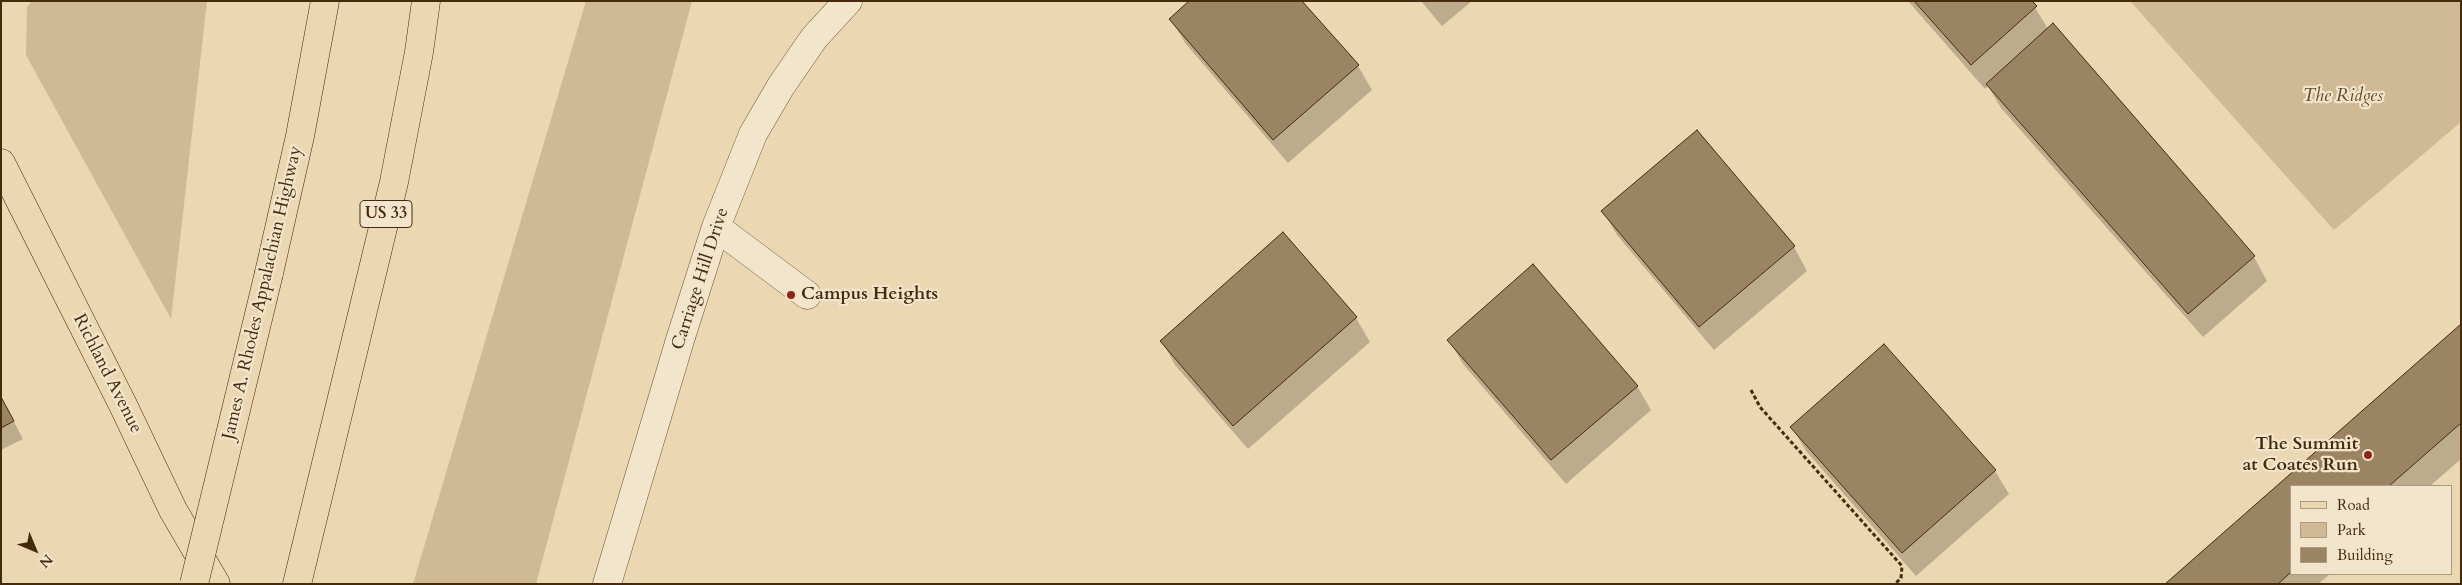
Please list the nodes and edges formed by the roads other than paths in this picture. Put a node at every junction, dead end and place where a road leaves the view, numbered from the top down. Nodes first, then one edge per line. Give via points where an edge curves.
1 (325, 1) edge
2 (426, 1) edge
3 (848, 1) edge
4 (1, 163) edge
5 (716, 226) junction
6 (807, 294) dead end
7 (194, 584) edge
8 (216, 584) edge
9 (297, 584) edge
10 (608, 584) edge

1 - 7 main road, James A. Rhodes Appalachian Highway, bridge via 300,136
2 - 9 main road, US 33 via 394,182
3 - 5 street, Carriage Hill Drive via 814,38 765,111
4 - 8 main road, Richland Avenue via 172,510
5 - 6 street
5 - 10 street, Carriage Hill Drive

